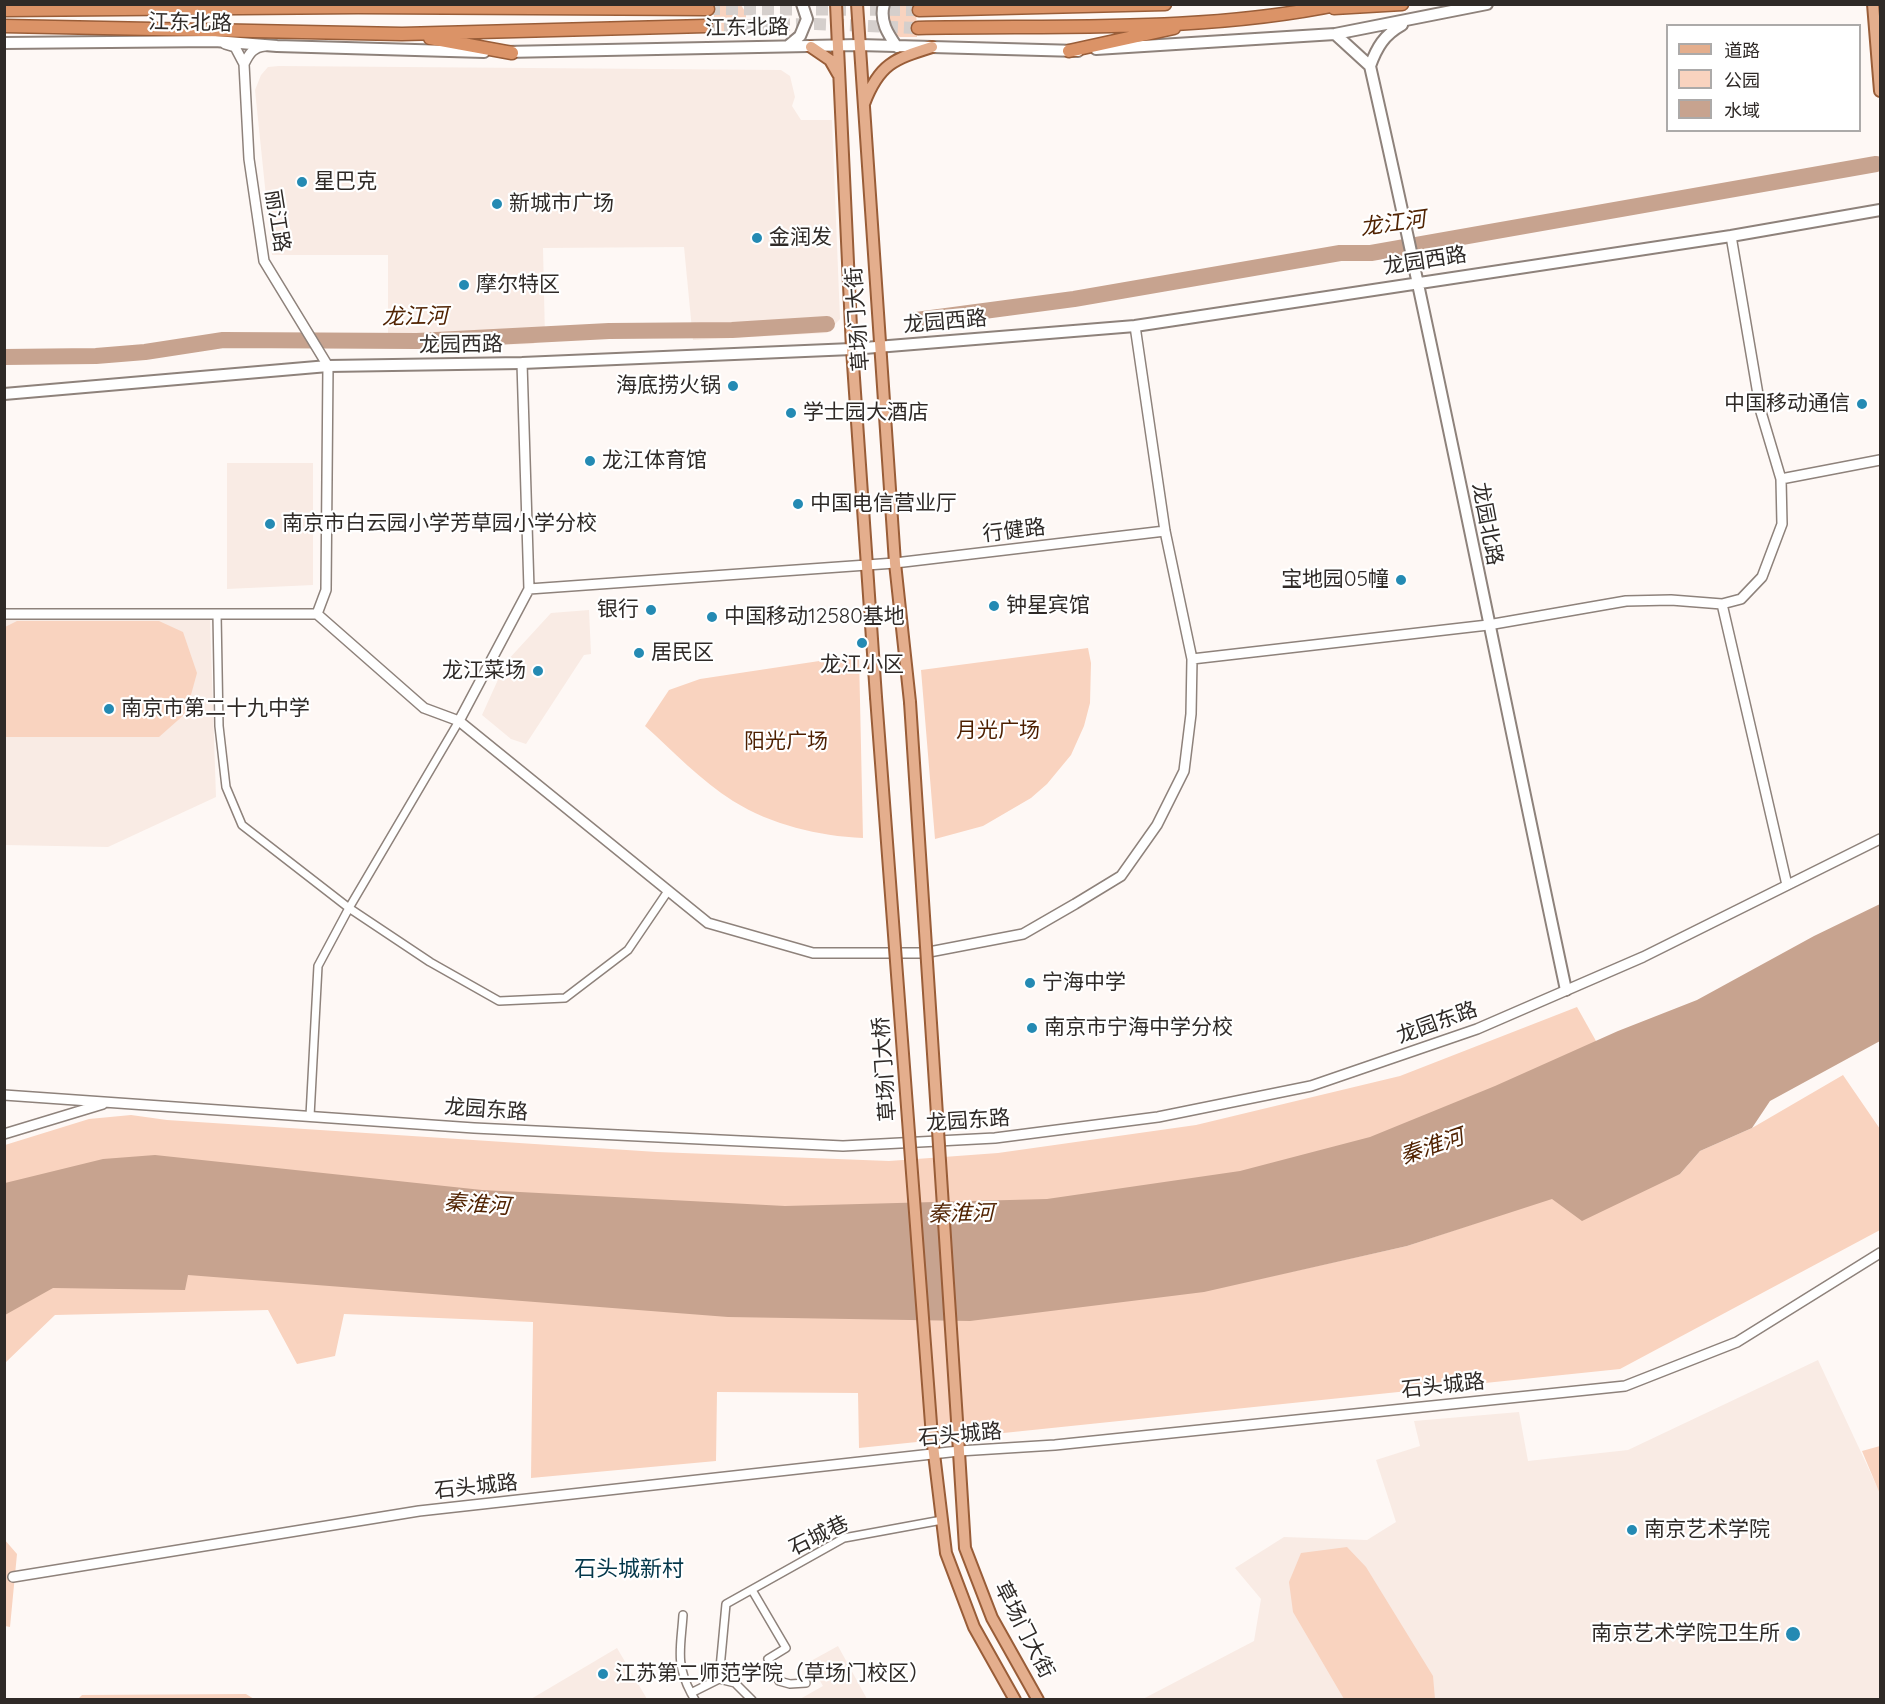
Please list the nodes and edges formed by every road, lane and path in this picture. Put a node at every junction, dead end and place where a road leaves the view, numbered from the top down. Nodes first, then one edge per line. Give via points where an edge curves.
1 (372, 4) edge
2 (802, 4) edge
3 (836, 4) edge
4 (857, 4) edge
5 (884, 4) edge
6 (1107, 4) edge
7 (1165, 4) edge
8 (1341, 4) edge
9 (1402, 4) edge
10 (1487, 4) edge
11 (1873, 4) edge
12 (358, 7) junction
13 (1086, 8) junction
14 (1324, 8) junction
15 (708, 9) dead end
16 (4, 10) edge
17 (919, 10) dead end
18 (1416, 19) junction
19 (1199, 23) junction
20 (4, 26) edge
21 (705, 26) tunnel mouth
22 (918, 28) tunnel mouth
23 (402, 33) junction
24 (1335, 33) junction
25 (214, 41) junction
26 (4, 43) edge
27 (859, 45) junction
28 (276, 46) junction
29 (788, 46) junction
30 (811, 47) junction
31 (839, 47) junction
32 (897, 47) junction
33 (932, 47) junction
34 (1069, 51) junction
35 (512, 53) junction
36 (244, 64) junction
37 (1370, 66) junction
38 (840, 76) junction
39 (1881, 91) edge
40 (863, 107) junction
41 (1881, 210) edge
42 (1731, 236) junction
43 (1419, 282) junction
44 (1135, 326) junction
45 (880, 347) junction
46 (852, 349) junction
47 (522, 363) junction
48 (328, 366) junction
49 (4, 394) edge
50 (1881, 460) edge
51 (1781, 479) junction
52 (1165, 531) junction
53 (895, 563) junction
54 (868, 565) junction
55 (529, 589) junction
56 (1722, 604) junction
57 (4, 614) edge
58 (217, 614) junction
59 (317, 614) junction
60 (1488, 626) junction
61 (1192, 659) junction
62 (876, 697) joint
63 (459, 721) junction
64 (1881, 839) edge
65 (1787, 885) junction
66 (668, 891) junction
67 (349, 908) junction
68 (1566, 990) junction
69 (4, 1095) edge
70 (108, 1102) junction
71 (310, 1116) junction
72 (4, 1134) edge
73 (1881, 1253) edge
74 (932, 1437) joint
75 (959, 1451) junction
76 (933, 1454) junction
77 (942, 1520) junction
78 (13, 1577) dead end
79 (752, 1590) junction
80 (683, 1614) dead end
81 (719, 1679) junction
82 (806, 1683) dead end
83 (693, 1696) edge
84 (752, 1700) edge
85 (1015, 1700) edge
86 (1038, 1700) edge

1 - 12 highway
2 - 29 main road via 807,19 800,36
3 - 31 main road, 草场门大街
4 - 27 main road, 草场门大街
5 - 32 main road via 881,14 886,31
6 - 13 highway
7 - 13 highway
8 - 14 highway
9 - 14 highway
10 - 18 main road, 江东北路
11 - 39 main road
12 - 15 highway
12 - 16 highway
13 - 17 highway
14 - 19 highway
18 - 24 main road, 江东北路
18 - 37 main road via 1391,32 1377,46
19 - 22 highway
19 - 34 highway
20 - 23 highway
21 - 23 highway
23 - 35 highway
24 - 34 main road, 江东北路
24 - 37 main road
25 - 26 main road, 江东北路
25 - 28 main road, 江东北路
25 - 36 street via 235,47
27 - 31 main road, 江东北路
27 - 32 main road, 江东北路
27 - 40 main road, 草场门大街
28 - 35 main road, 江东北路
28 - 36 street via 258,46
29 - 30 main road, 江东北路
29 - 35 main road, 江东北路
30 - 31 main road, 江东北路
30 - 38 main road via 830,60
31 - 38 main road, 草场门大街
32 - 33 main road, 江东北路
33 - 34 main road, 江东北路
33 - 40 main road via 888,64 870,88
36 - 48 street, 丽江路 via 249,159 264,261
37 - 43 main road, 龙园北路
38 - 46 main road, 草场门大街
40 - 45 main road, 草场门大街
41 - 42 main road, 龙园西路
42 - 43 main road, 龙园西路
42 - 51 street via 1761,412
43 - 44 main road, 龙园西路
43 - 60 main road, 龙园北路
44 - 45 main road, 龙园西路
44 - 52 street
45 - 46 main road, 龙园西路
45 - 53 main road, 草场门大街
46 - 47 main road, 龙园西路
46 - 54 main road, 草场门大街
47 - 48 main road, 龙园西路
47 - 55 street
48 - 49 main road, 龙园西路
48 - 59 street via 326,590
50 - 51 street
51 - 56 street via 1782,524 1762,577 1741,598
52 - 53 street, 行健路
52 - 61 street
53 - 54 street, 行健路
53 - 75 main road, 草场门大街, bridge via 910,702
54 - 55 street, 行健路
54 - 62 main road, 草场门大街
55 - 63 street
56 - 60 street via 1626,601
56 - 65 street
57 - 58 street
58 - 59 street
58 - 67 street via 219,726 226,787 242,825
59 - 63 street via 424,708
60 - 61 street
60 - 68 main road, 龙园北路
61 - 66 street via 1184,771 1157,825 1121,876 1023,934 924,953 813,952 708,923
62 - 74 main road, 草场门大桥, bridge
63 - 66 street
63 - 67 street
64 - 65 street, 龙园东路
65 - 68 street, 龙园东路 via 1643,957
66 - 67 street via 628,950 565,998 499,1001 430,962
67 - 71 street via 318,966
68 - 71 street, 龙园东路 via 1477,1029 1311,1086 1158,1117 995,1138 843,1146 672,1140
69 - 70 street, 龙园东路
70 - 71 street, 龙园东路
70 - 72 street
73 - 75 street, 石头城路 via 1737,1342 1625,1386 1054,1445
74 - 76 main road, 草场门大街
75 - 76 street, 石头城路
75 - 86 main road, 草场门大街 via 965,1548 992,1618
76 - 77 main road, 草场门大街
76 - 78 street, 石头城路 via 419,1511
77 - 79 street, 石城巷 via 844,1538
77 - 85 main road, 草场门大街 via 946,1553 974,1627
79 - 81 street, 石城巷 via 726,1604
79 - 82 street via 786,1648 768,1659 779,1681
80 - 83 street via 679,1664
81 - 83 street
81 - 84 street via 735,1683

